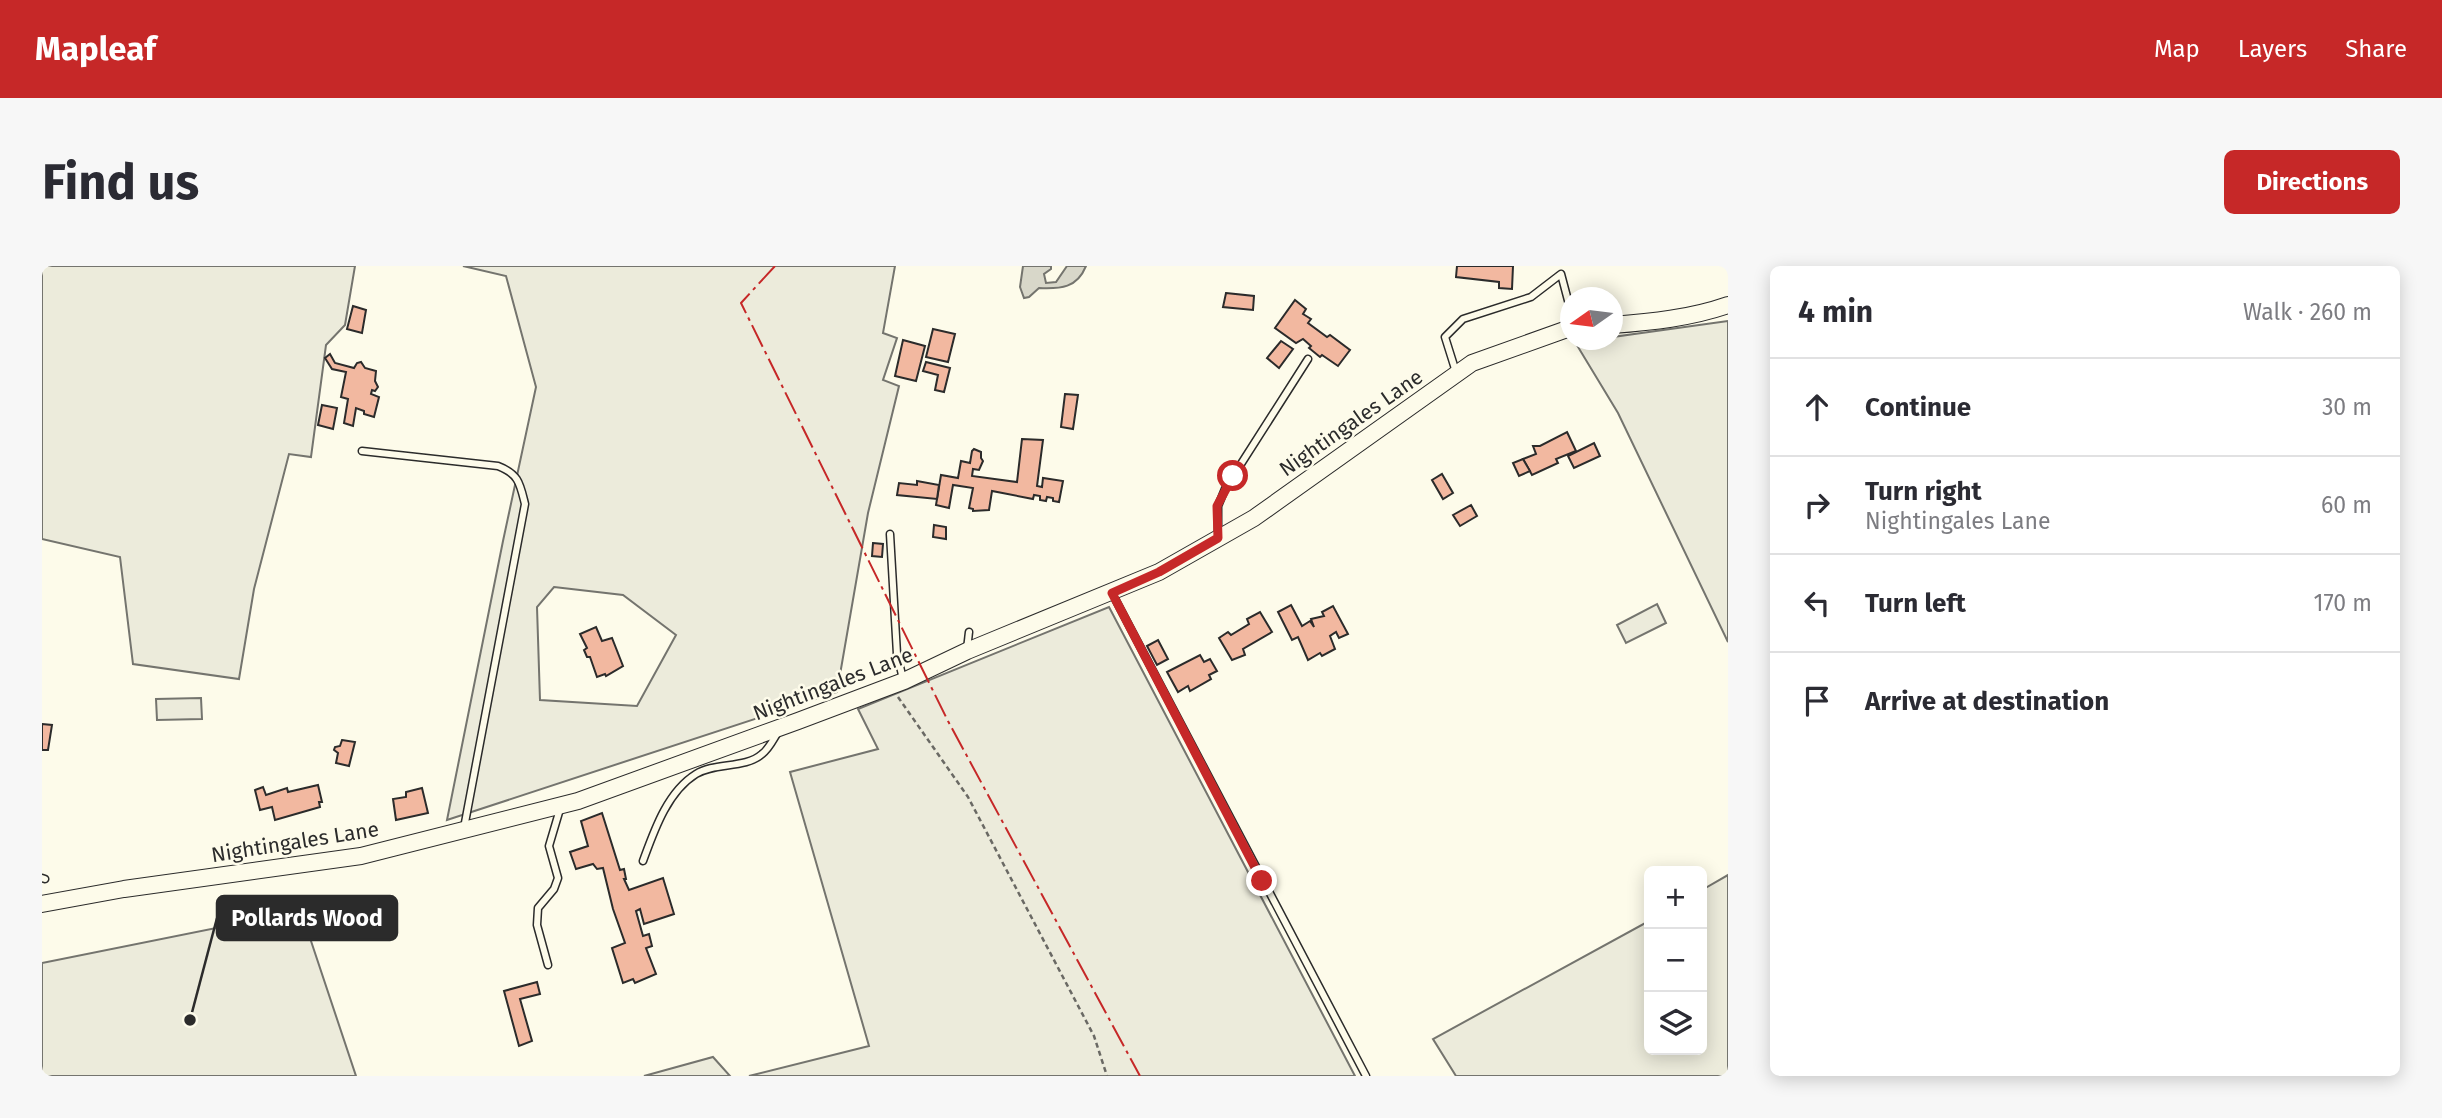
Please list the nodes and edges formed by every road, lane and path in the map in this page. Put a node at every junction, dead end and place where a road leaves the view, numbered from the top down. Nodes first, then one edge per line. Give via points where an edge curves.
1 (1564, 287) edge
2 (1728, 304) edge
3 (1623, 324) edge
4 (1560, 332) edge
5 (1308, 359) dead end
6 (1457, 374) junction
7 (362, 451) dead end
8 (890, 534) dead end
9 (1218, 538) junction
10 (1112, 593) junction
11 (969, 632) dead end
12 (967, 651) junction
13 (900, 687) junction
14 (780, 728) junction
15 (562, 804) junction
16 (463, 830) junction
17 (643, 861) dead end
18 (42, 904) edge
19 (548, 965) dead end
20 (1107, 1076) edge
21 (1366, 1076) edge

1 - 6 lane via 1561,274 1531,297 1463,319 1446,337
2 - 3 main road via 1653,322
4 - 6 main road, Nightingales Lane via 1472,363
5 - 9 lane via 1225,489 1217,506
6 - 9 main road, Nightingales Lane via 1254,518
7 - 16 lane via 498,466 511,471 521,484 525,504
8 - 13 lane
9 - 10 main road, Nightingales Lane
10 - 12 main road, Nightingales Lane
10 - 21 lane
11 - 12 lane
12 - 13 main road, Nightingales Lane
13 - 14 main road, Nightingales Lane
13 - 20 path via 968,797 1094,1036
14 - 15 main road, Nightingales Lane
14 - 17 lane via 756,759 701,772 686,782 656,825
15 - 16 main road, Nightingales Lane
15 - 19 lane via 550,846 558,878 538,908 537,925
16 - 18 main road, Nightingales Lane via 361,856

